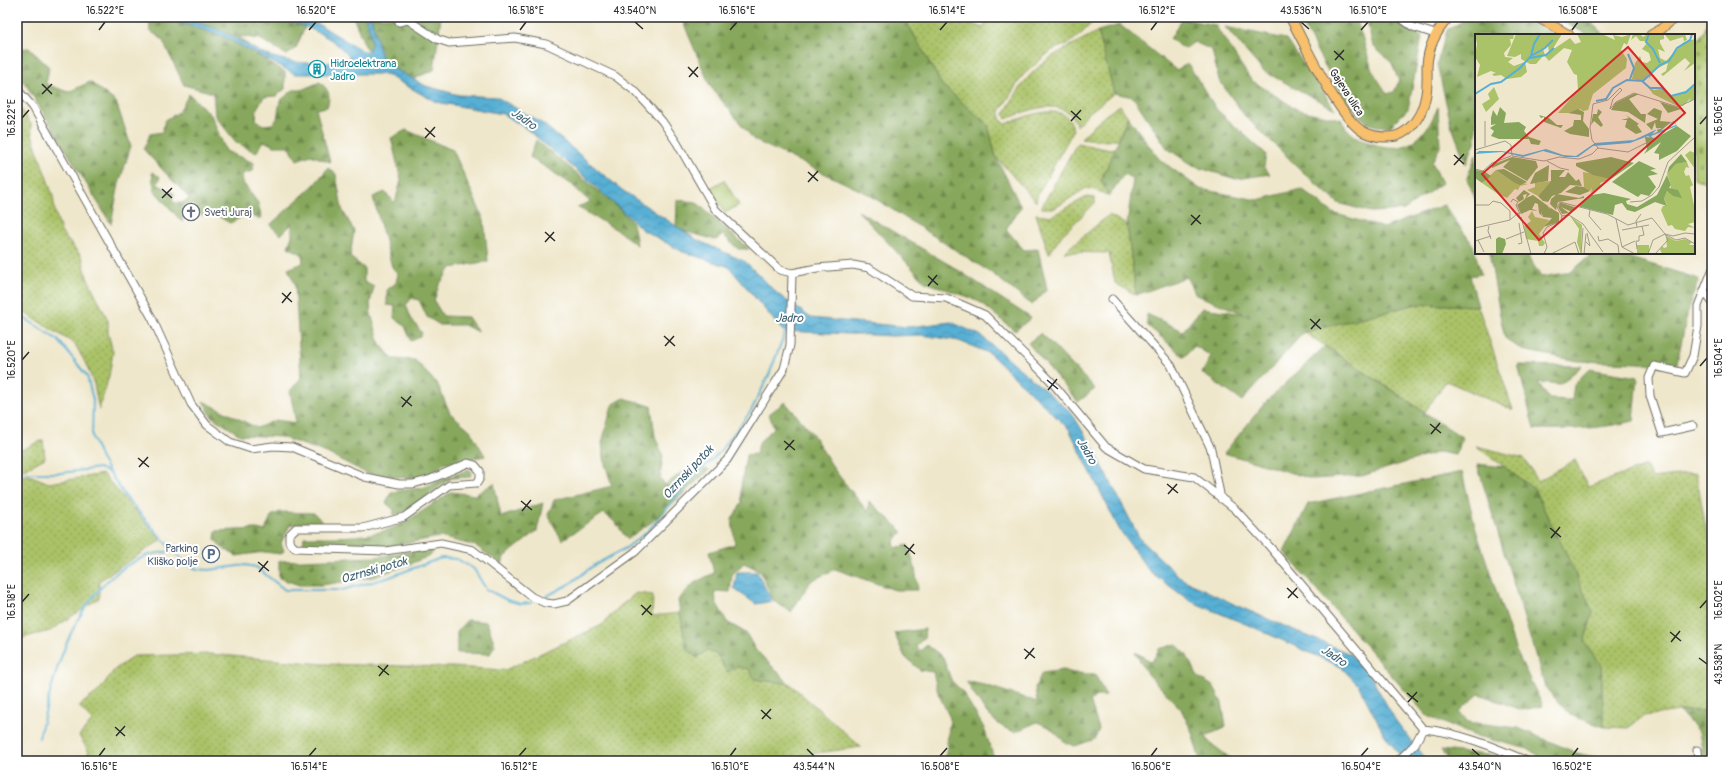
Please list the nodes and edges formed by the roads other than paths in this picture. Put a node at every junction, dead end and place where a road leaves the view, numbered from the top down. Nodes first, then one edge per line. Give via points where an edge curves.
1 (1290, 17) edge
2 (1400, 17) edge
3 (1449, 17) edge
4 (1538, 17) edge
5 (1675, 17) edge
6 (399, 22) dead end
7 (1435, 34) junction
8 (1567, 34) edge
9 (1653, 34) edge
10 (17, 89) edge
11 (1712, 271) edge
12 (792, 273) junction
13 (1704, 291) junction
14 (1112, 299) dead end
15 (1712, 302) edge
16 (1693, 426) dead end
17 (1221, 498) junction
18 (1423, 729) junction
19 (1697, 750) dead end
20 (1398, 761) edge
21 (1527, 761) edge
22 (1698, 761) edge

1 - 7 main road, Gajeva ulica via 1328,87 1348,117 1364,132 1384,138 1409,129 1422,110 1426,98 1430,47
2 - 7 street via 1413,27
3 - 7 main road, Gajeva ulica
4 - 8 main road
5 - 9 main road
6 - 12 street via 408,20 437,39 449,43 515,38 546,44 615,76 637,93 662,121 715,209 780,270
10 - 12 street via 33,107 120,258 152,318 191,404 207,425 230,442 251,449 292,447 383,482 413,484 468,463 475,465 480,471 477,483 449,485 404,517 363,528 296,528 289,535 289,542 295,548 385,551 441,543 473,550 532,597 545,603 567,601 635,552 726,460 784,370 790,345
11 - 13 street
12 - 17 street via 853,265 869,268 912,296 946,298 984,315 1050,380 1106,447 1144,469 1194,477
13 - 15 street
13 - 16 street via 1698,306 1693,356 1685,373 1654,366 1648,378 1650,396 1662,433
14 - 17 street via 1171,365 1211,449
17 - 18 street via 1235,509 1270,547
18 - 20 street via 1416,744
18 - 21 street via 1435,730 1492,747
19 - 22 street

